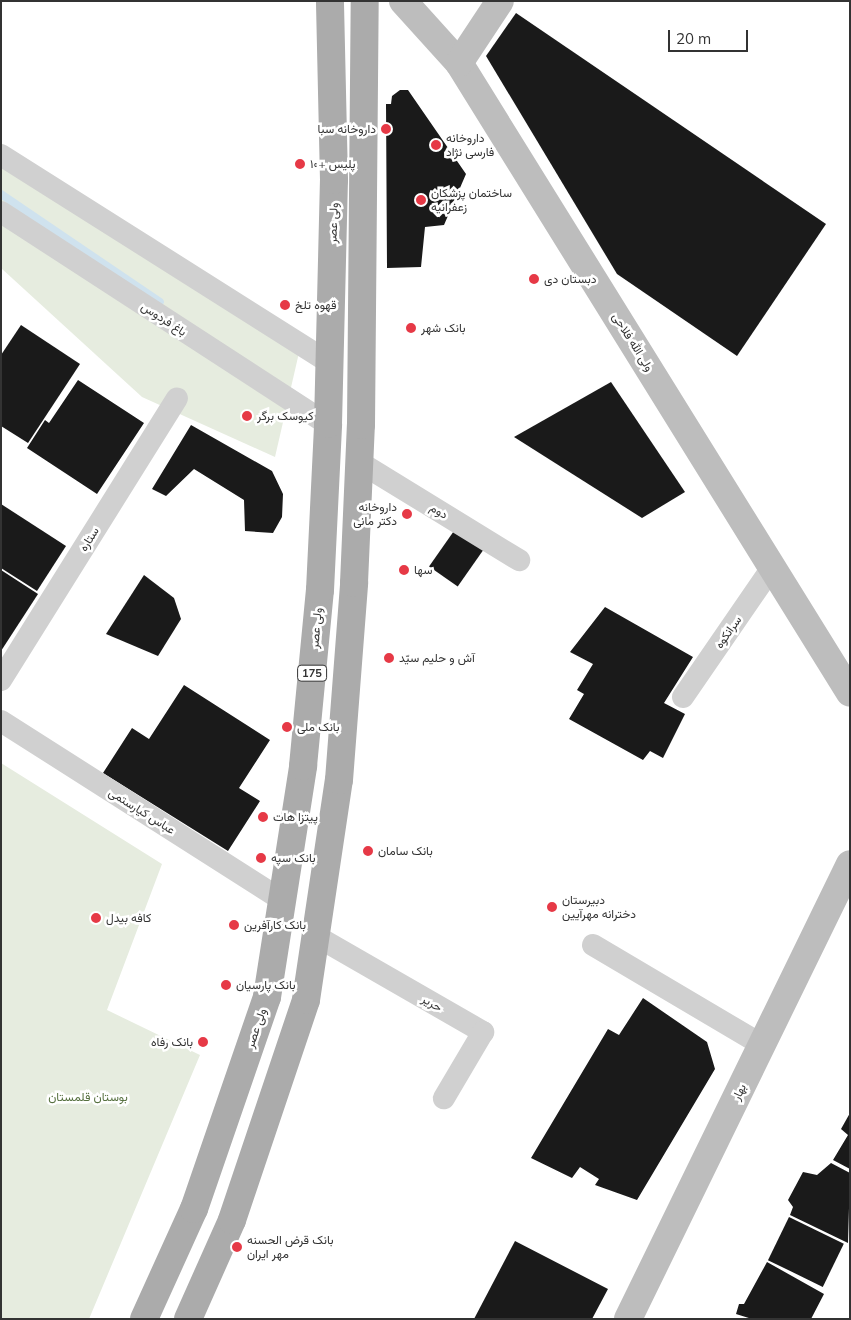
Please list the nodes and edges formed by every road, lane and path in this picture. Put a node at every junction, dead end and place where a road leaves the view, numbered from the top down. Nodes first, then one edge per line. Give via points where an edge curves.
1 (330, 1) edge
2 (364, 1) edge
3 (402, 1) edge
4 (500, 1) edge
5 (458, 63) junction
6 (1, 155) edge
7 (1, 212) edge
8 (329, 362) junction
9 (177, 398) dead end
10 (328, 424) junction
11 (359, 462) junction
12 (519, 560) dead end
13 (773, 566) junction
14 (1, 680) edge
15 (850, 693) edge
16 (683, 697) dead end
17 (1, 721) edge
18 (850, 864) edge
19 (282, 900) junction
20 (316, 936) junction
21 (593, 945) dead end
22 (762, 1045) junction
23 (444, 1098) dead end
24 (144, 1319) edge
25 (188, 1319) edge
26 (628, 1319) edge

1 - 8 main road, ولی عصر / 175 via 334,180
2 - 11 main road
3 - 5 main road, ولی‌ الله فلاحی
4 - 5 main road
5 - 13 main road, ولی‌ الله فلاحی
6 - 8 street
7 - 10 street, باغ فردوس
8 - 10 main road, ولی عصر / 175
9 - 14 street, ستاره
10 - 19 main road, ولی عصر / 175 via 320,590 303,766
11 - 12 street, دوم
11 - 20 main road via 339,780
13 - 15 main road, ولی‌ الله فلاحی
13 - 16 street, سرانکوه
17 - 19 street, عباس کیارستمی
18 - 22 main road, بهار
19 - 24 main road, ولی عصر / 175 via 266,996 194,1209
20 - 23 street, حریر via 483,1032
20 - 25 main road via 306,1000 295,1039 232,1220
21 - 22 street
22 - 26 main road, بهار

